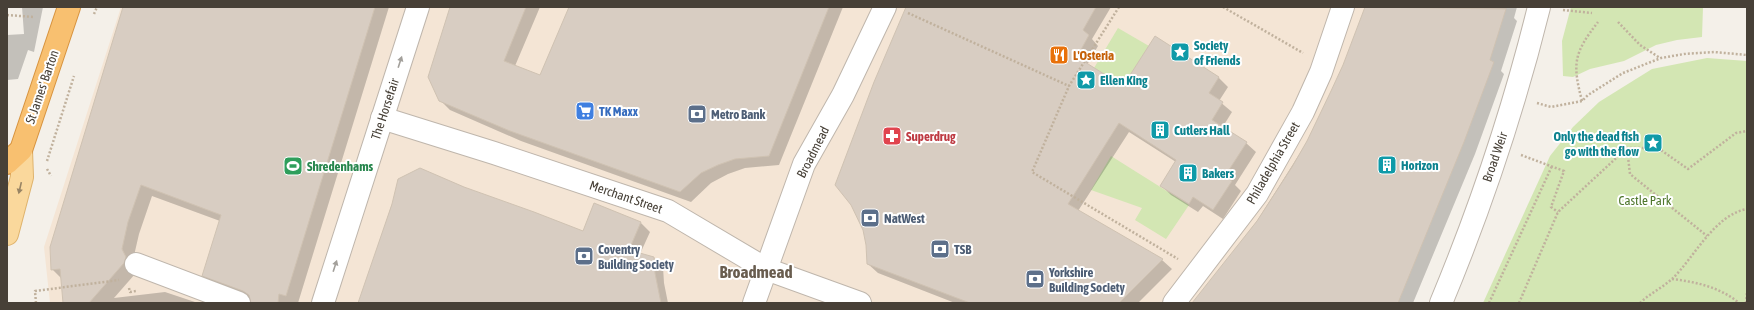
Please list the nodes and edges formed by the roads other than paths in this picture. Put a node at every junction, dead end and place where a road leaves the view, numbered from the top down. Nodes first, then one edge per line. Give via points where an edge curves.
1 (69, 7) edge
2 (418, 7) edge
3 (1343, 7) edge
4 (1539, 7) edge
5 (894, 9) edge
6 (382, 118) junction
7 (14, 156) edge
8 (7, 234) edge
9 (766, 269) junction
10 (131, 271) road end
11 (239, 303) edge
12 (323, 303) edge
13 (754, 303) edge
14 (860, 303) edge
15 (1157, 303) edge
16 (1173, 303) edge
17 (1441, 303) edge

1 - 7 highway, St James' Barton
6 -> 2 street, The Horsefair
3 - 16 street, Philadelphia Street via 1321,72 1303,112 1258,194
4 - 17 street, Broad Weir via 1515,97 1461,254
5 - 9 street, Broadmead via 804,164
6 - 9 street, Merchant Street via 668,211
12 -> 6 street, The Horsefair
7 -> 8 main road via 22,177
9 - 13 street, Broadmead
9 - 14 street, Merchant Street
10 - 11 street
15 - 16 street, Philadelphia Street via 1162,298

